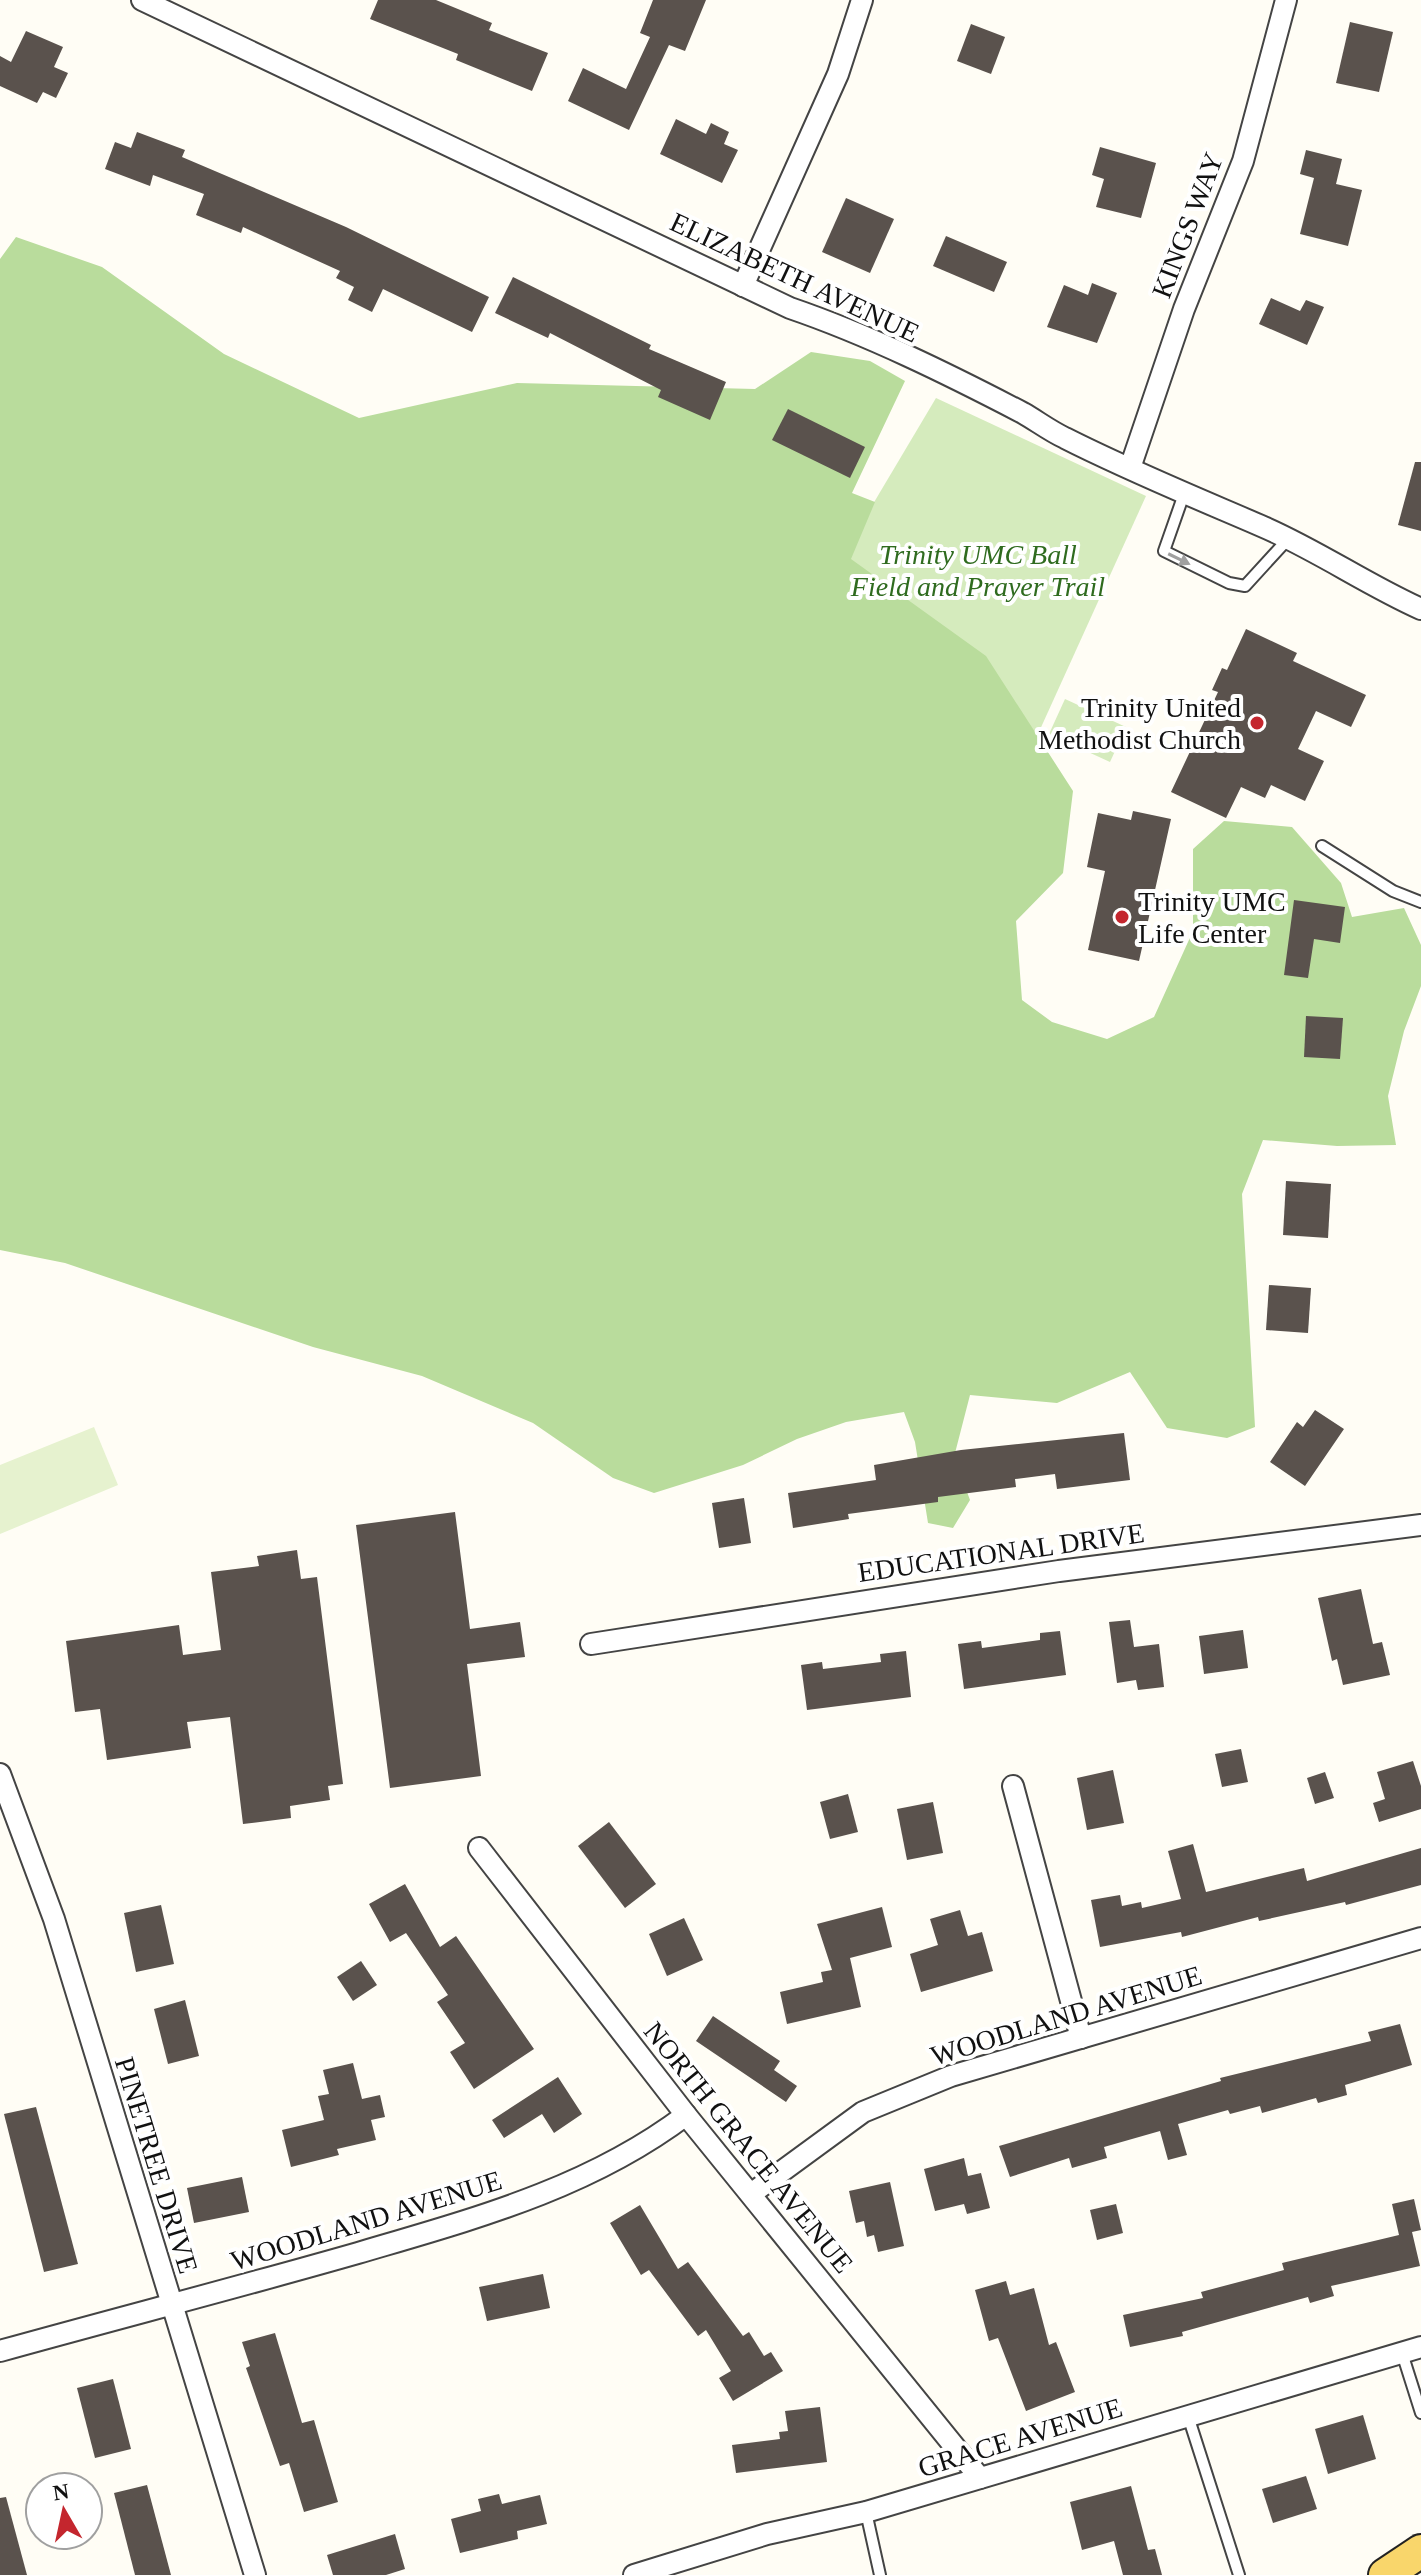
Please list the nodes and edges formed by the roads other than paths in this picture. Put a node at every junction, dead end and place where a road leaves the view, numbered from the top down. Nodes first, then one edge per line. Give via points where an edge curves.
1 (142, 0) edge
2 (862, 0) edge
3 (1286, 0) edge
4 (743, 286) junction
5 (1130, 468) junction
6 (1184, 494) junction
7 (1288, 539) junction
8 (1421, 609) edge
9 (1322, 846) dead end
10 (1421, 902) edge
11 (1421, 1525) edge
12 (591, 1644) dead end
13 (0, 1774) edge
14 (1013, 1786) dead end
15 (479, 1848) dead end
16 (1421, 1938) edge
17 (1081, 2038) junction
18 (686, 2115) junction
19 (751, 2194) junction
20 (170, 2307) junction
21 (1412, 2350) edge
22 (0, 2351) edge
23 (1421, 2413) edge
24 (1188, 2416) junction
25 (980, 2478) junction
26 (866, 2512) junction
27 (1421, 2551) edge
28 (665, 2570) edge
29 (255, 2575) edge
30 (634, 2575) edge
31 (880, 2575) edge
32 (1239, 2575) edge
33 (1385, 2575) edge

1 - 4 street, ELIZABETH AVENUE
2 - 4 street via 838,74
3 - 5 street, KINGS WAY via 1243,161 1184,309
4 - 5 street, ELIZABETH AVENUE via 830,322
5 - 6 street, ELIZABETH AVENUE
6 - 7 street, ELIZABETH AVENUE
6 -> 7 lane via 1164,551 1229,583 1245,586
7 - 8 street, ELIZABETH AVENUE
9 - 10 lane via 1393,891
11 - 12 street, EDUCATIONAL DRIVE via 1073,1569
13 - 20 street, PINETREE DRIVE via 54,1919
14 - 17 street
15 - 18 street, NORTH GRACE AVENUE
16 - 17 street, WOODLAND AVENUE
17 - 19 street, WOODLAND AVENUE via 951,2076 863,2112
18 - 19 street, NORTH GRACE AVENUE
18 - 20 street, WOODLAND AVENUE via 618,2161 506,2209
19 - 25 street, NORTH GRACE AVENUE
20 - 22 street, WOODLAND AVENUE
20 - 29 street, PINETREE DRIVE
21 - 23 lane
21 - 24 street, GRACE AVENUE
24 - 25 street, GRACE AVENUE
24 - 32 lane
25 - 26 street, GRACE AVENUE
26 - 28 street, GRACE AVENUE via 767,2534
26 - 31 lane
27 - 33 main road
28 - 30 street, GRACE AVENUE

